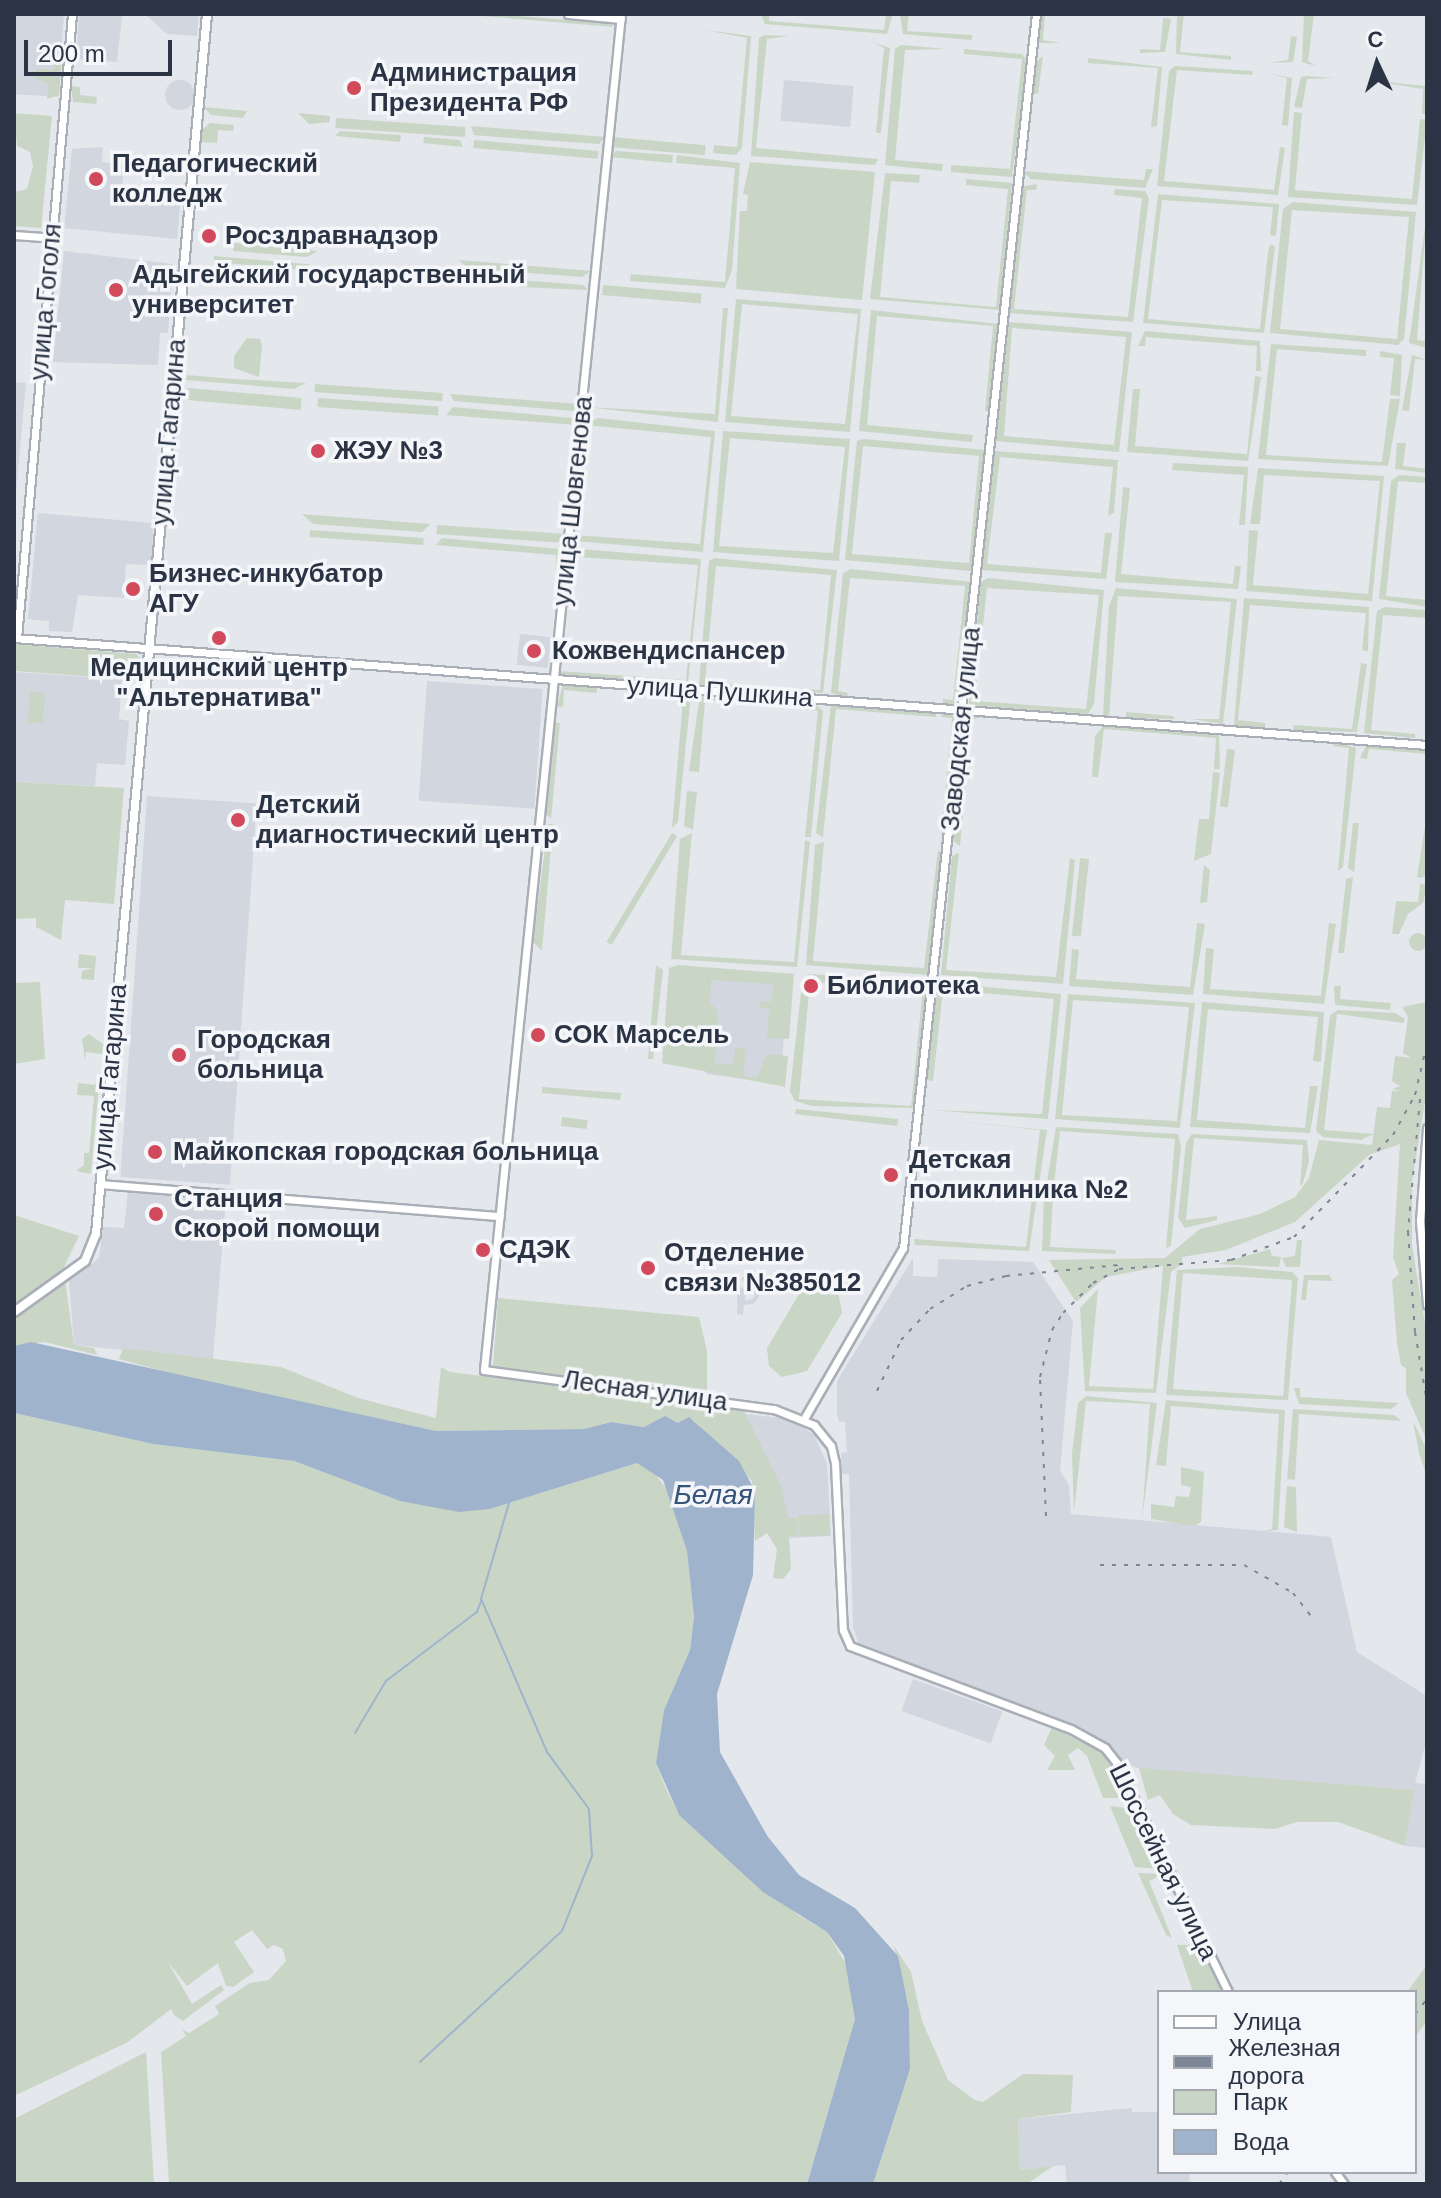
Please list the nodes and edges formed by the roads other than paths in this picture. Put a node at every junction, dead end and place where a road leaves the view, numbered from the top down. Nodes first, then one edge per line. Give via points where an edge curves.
1 (72, 14) edge
2 (207, 14) edge
3 (568, 14) edge
4 (1036, 14) edge
5 (621, 16) edge
6 (14, 235) edge
7 (53, 238) junction
8 (15, 638) edge
9 (148, 649) junction
10 (554, 680) junction
11 (962, 710) junction
12 (1427, 745) edge
13 (1427, 1128) edge
14 (100, 1184) junction
15 (500, 1216) junction
16 (1427, 1305) edge
17 (14, 1312) edge
18 (484, 1370) joint
19 (805, 1417) junction
20 (1227, 1990) edge

1 - 7 main road, улица Гоголя
2 - 9 main road, улица Гагарина
3 - 5 main road
4 - 11 main road, Заводская улица
5 - 10 main road, улица Шовгенова
6 - 7 main road
7 - 8 main road, улица Гоголя
8 - 9 main road, улица Пушкина
9 - 10 main road, улица Пушкина
9 - 14 main road, улица Гагарина
10 - 11 main road, улица Пушкина
10 - 15 main road, улица Шовгенова
11 - 12 main road, улица Пушкина
11 - 19 main road, Заводская улица via 903,1248
13 - 16 main road via 1420,1221
14 - 15 main road
14 - 17 main road, улица Гагарина via 96,1234 85,1261
15 - 18 main road, улица Шовгенова
18 - 19 main road, Лесная улица
19 - 20 main road, Шоссейная улица via 831,1446 843,1630 850,1646 1090,1738 1116,1762

